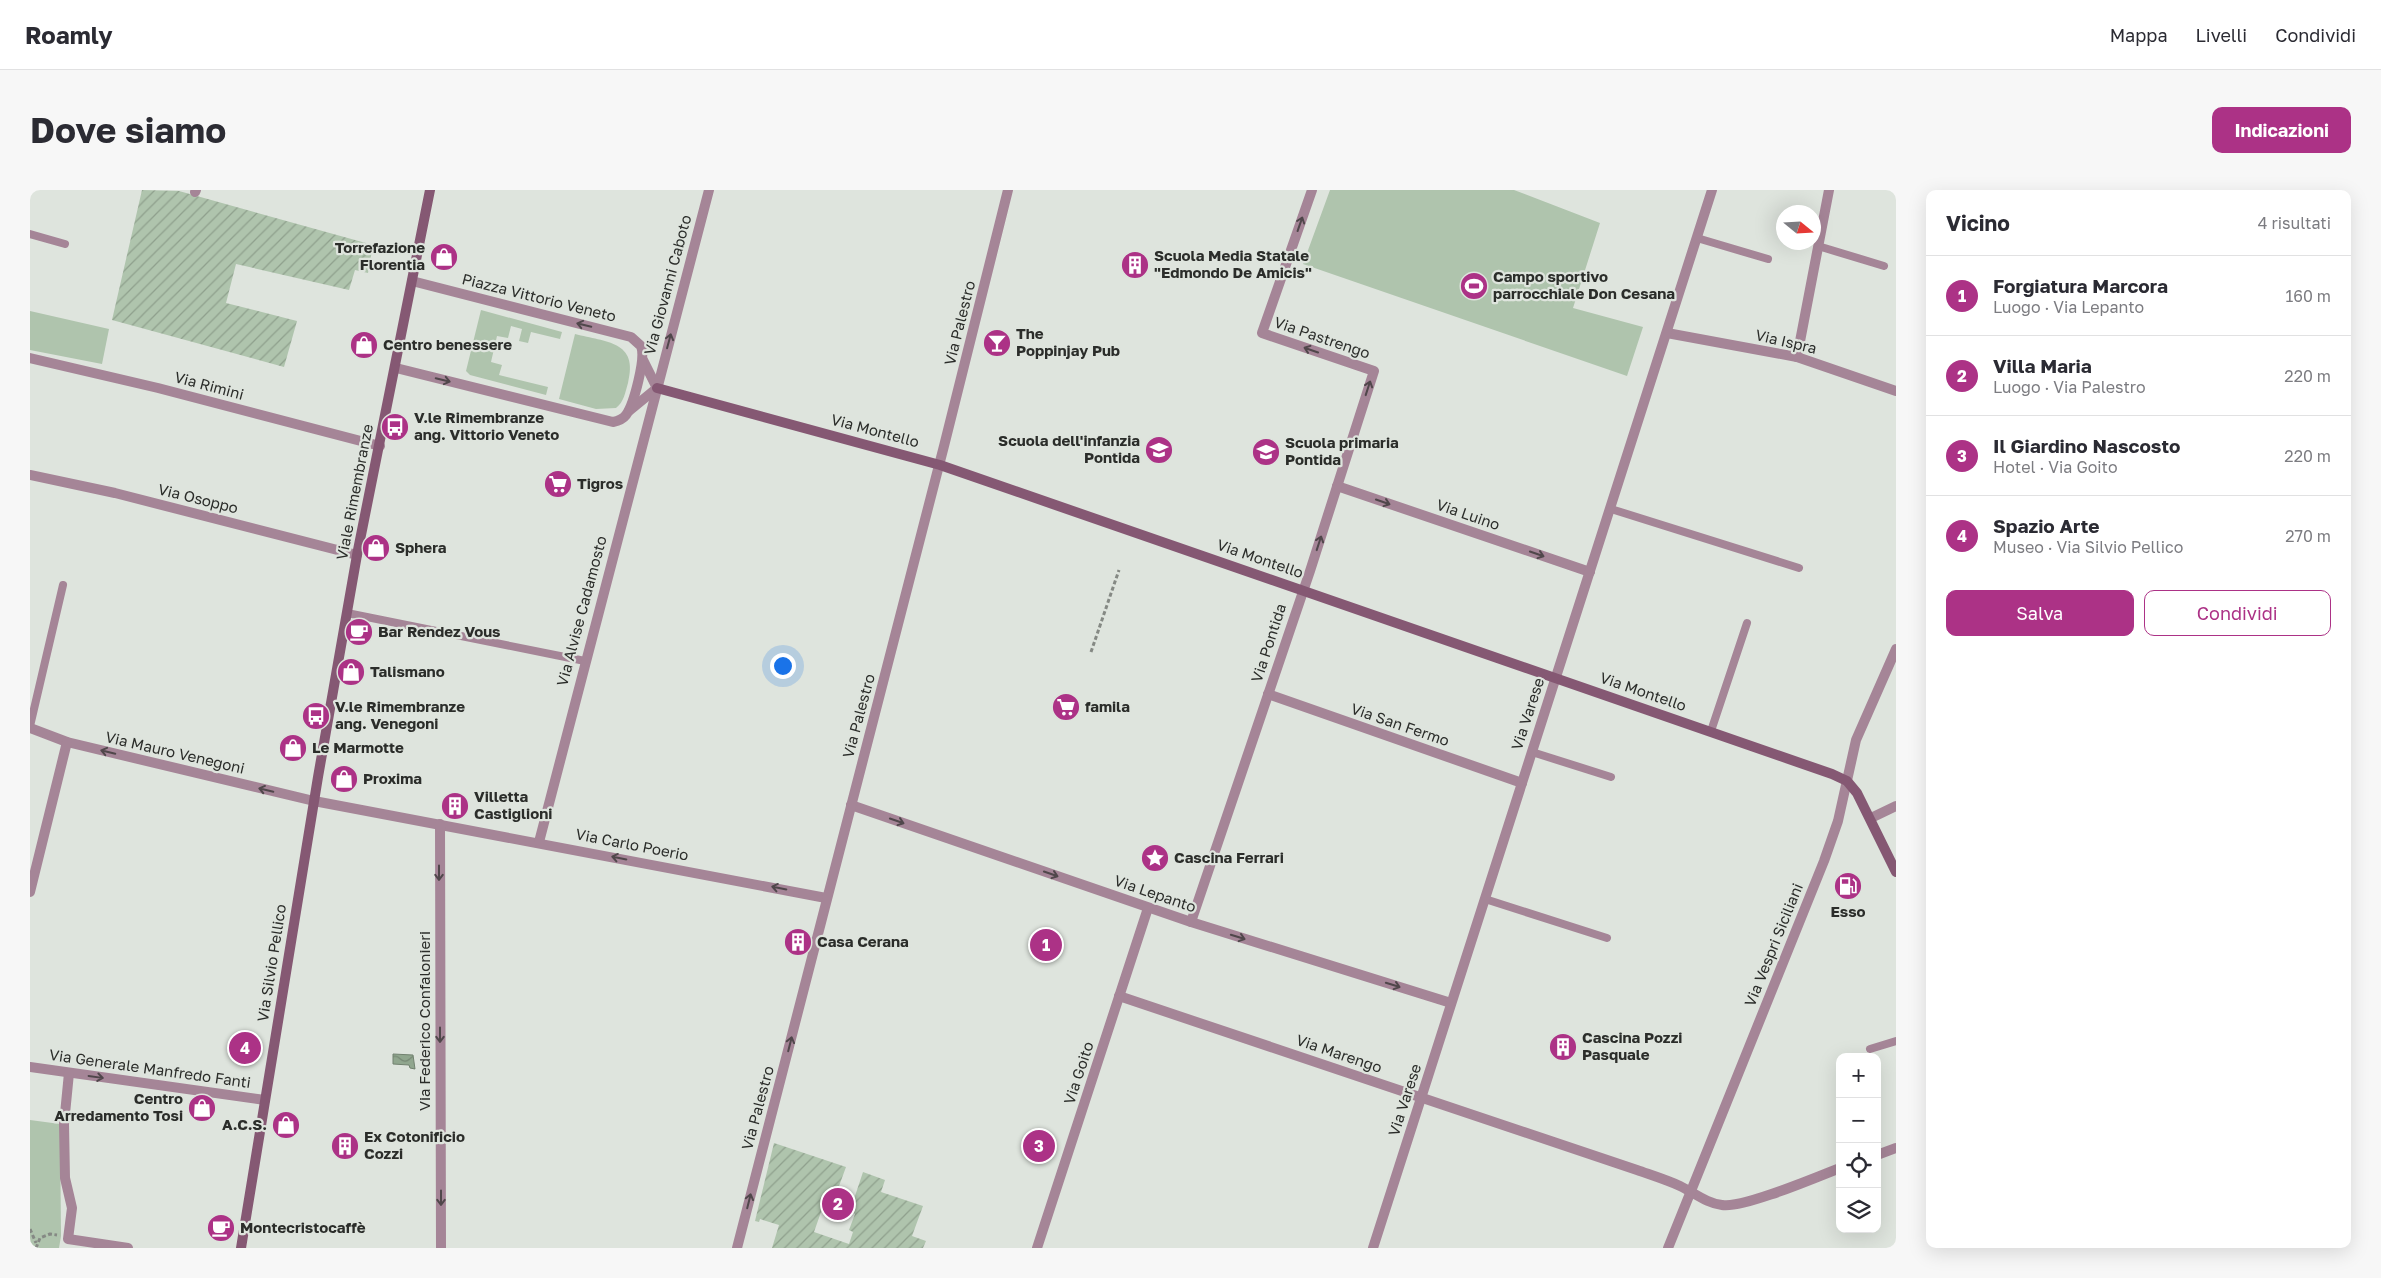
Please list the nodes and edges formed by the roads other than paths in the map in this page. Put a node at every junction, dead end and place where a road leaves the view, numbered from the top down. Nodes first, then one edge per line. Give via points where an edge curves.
1 (430, 190) edge
2 (709, 190) edge
3 (1008, 190) edge
4 (1312, 190) edge
5 (1712, 190) edge
6 (1829, 190) edge
7 (1821, 231) edge
8 (30, 234) edge
9 (1697, 238) junction
10 (65, 244) dead end
11 (1821, 247) edge
12 (1817, 250) edge
13 (1768, 259) dead end
14 (1884, 266) dead end
15 (412, 281) junction
16 (1667, 333) junction
17 (1797, 357) junction
18 (30, 358) edge
19 (644, 360) junction
20 (396, 368) junction
21 (1374, 371) joint
22 (657, 388) junction
23 (1896, 391) edge
24 (629, 411) junction
25 (380, 446) junction
26 (940, 464) junction
27 (30, 475) edge
28 (1337, 486) junction
29 (1611, 509) junction
30 (358, 555) junction
31 (1799, 568) dead end
32 (1590, 572) junction
33 (62, 585) dead end
34 (1303, 589) junction
35 (347, 614) junction
36 (1747, 623) dead end
37 (1896, 649) edge
38 (585, 661) junction
39 (1556, 677) junction
40 (1268, 694) junction
41 (30, 727) edge
42 (1711, 731) junction
43 (67, 742) junction
44 (1532, 752) junction
45 (1611, 777) dead end
46 (1847, 781) junction
47 (1522, 783) junction
48 (314, 801) junction
49 (851, 805) junction
50 (1896, 806) edge
51 (1871, 818) junction
52 (440, 824) junction
53 (539, 842) junction
54 (1896, 872) edge
55 (30, 892) edge
56 (826, 898) junction
57 (1485, 899) junction
58 (1148, 908) junction
59 (1191, 922) junction
60 (1607, 938) dead end
61 (1119, 996) junction
62 (1451, 1003) junction
63 (1896, 1041) edge
64 (1870, 1049) dead end
65 (30, 1068) edge
66 (69, 1073) junction
67 (1421, 1098) junction
68 (265, 1100) junction
69 (1895, 1150) edge
70 (1881, 1154) edge
71 (1836, 1169) edge
72 (1691, 1192) junction
73 (128, 1248) edge
74 (241, 1248) edge
75 (441, 1248) edge
76 (736, 1248) edge
77 (1037, 1248) edge
78 (1373, 1248) edge
79 (1668, 1248) edge

1 - 15 street, Viale Rimembranze
22 -> 2 street, Via Giovanni Caboto
3 - 26 street, Via Palestro
21 -> 4 street, Via Pastrengo via 1262,333
5 - 9 street, Via Varese
6 - 7 street
8 - 10 lane
9 - 13 lane
9 - 16 street, Via Varese
11 - 14 lane
12 - 17 street
19 -> 15 street, Piazza Vittorio Veneto via 641,346 631,337
15 - 20 street, Viale Rimembranze
16 - 17 street, Via Ispra
16 - 29 street, Via Varese
17 - 23 street, Via Ispra
18 - 25 street, Via Rimini
19 - 22 street, Piazza Vittorio Veneto
19 - 24 street
20 -> 24 street via 607,422 620,420
20 - 25 street, Viale Rimembranze
28 -> 21 street, Via Pontida
22 - 24 street
22 - 26 street, Via Montello
22 - 38 street, Via Alvise Cadamosto
25 - 30 street, Viale Rimembranze
26 - 34 street, Via Montello
26 - 49 street, Via Palestro
27 - 30 street, Via Osoppo via 115,493
28 -> 32 street, Via Luino
34 -> 28 street, Via Pontida
29 - 31 lane
29 - 32 street, Via Varese
30 - 35 street, Viale Rimembranze
32 - 39 street, Via Varese
33 - 41 lane
34 - 39 street, Via Montello
34 - 40 street, Via Pontida
35 - 38 lane
35 - 48 street, Viale Rimembranze
36 - 42 lane
37 - 46 street, Via Vespri Siciliani via 1856,740
38 - 53 street, Via Alvise Cadamosto
39 - 42 street, Via Montello
39 - 44 street, Via Varese
40 - 47 street, Via San Fermo
40 - 59 street, Via Pontida
41 - 43 street, Via Mauro Venegoni
42 - 46 street, Via Montello
48 -> 43 street, Via Mauro Venegoni
43 - 55 street
44 - 45 lane
44 - 47 street, Via Varese
46 - 51 street
46 - 72 street, Via Vespri Siciliani via 1824,861
47 - 57 street, Via Varese
48 - 52 street, Via Carlo Poerio
48 - 68 street, Via Silvio Pellico
49 - 56 street, Via Palestro
49 -> 58 street, Via Lepanto
50 - 51 street
51 - 54 street
52 - 53 street, Via Carlo Poerio
52 -> 75 street, Via Federico Confalonieri
56 -> 53 street, Via Carlo Poerio
76 -> 56 street, Via Palestro
57 - 60 lane
57 - 62 street, Via Varese
58 - 59 street, Via Lepanto
58 - 61 street, Via Goito
59 -> 62 street, Via Lepanto
61 - 67 street, Via Marengo
61 - 77 street, Via Goito
62 - 67 street, Via Varese
63 - 64 lane
65 - 66 street, Via Generale Manfredo Fanti
66 -> 68 street, Via Generale Manfredo Fanti
66 - 73 street via 64,1124 65,1178 72,1208 68,1239
67 - 72 street, Via Marengo via 1637,1170
67 - 78 street, Via Varese
68 - 74 street, Via Silvio Pellico
69 - 70 street
71 - 72 street, Via Marengo via 1732,1206 1710,1202
72 - 79 street, Via Vespri Siciliani

